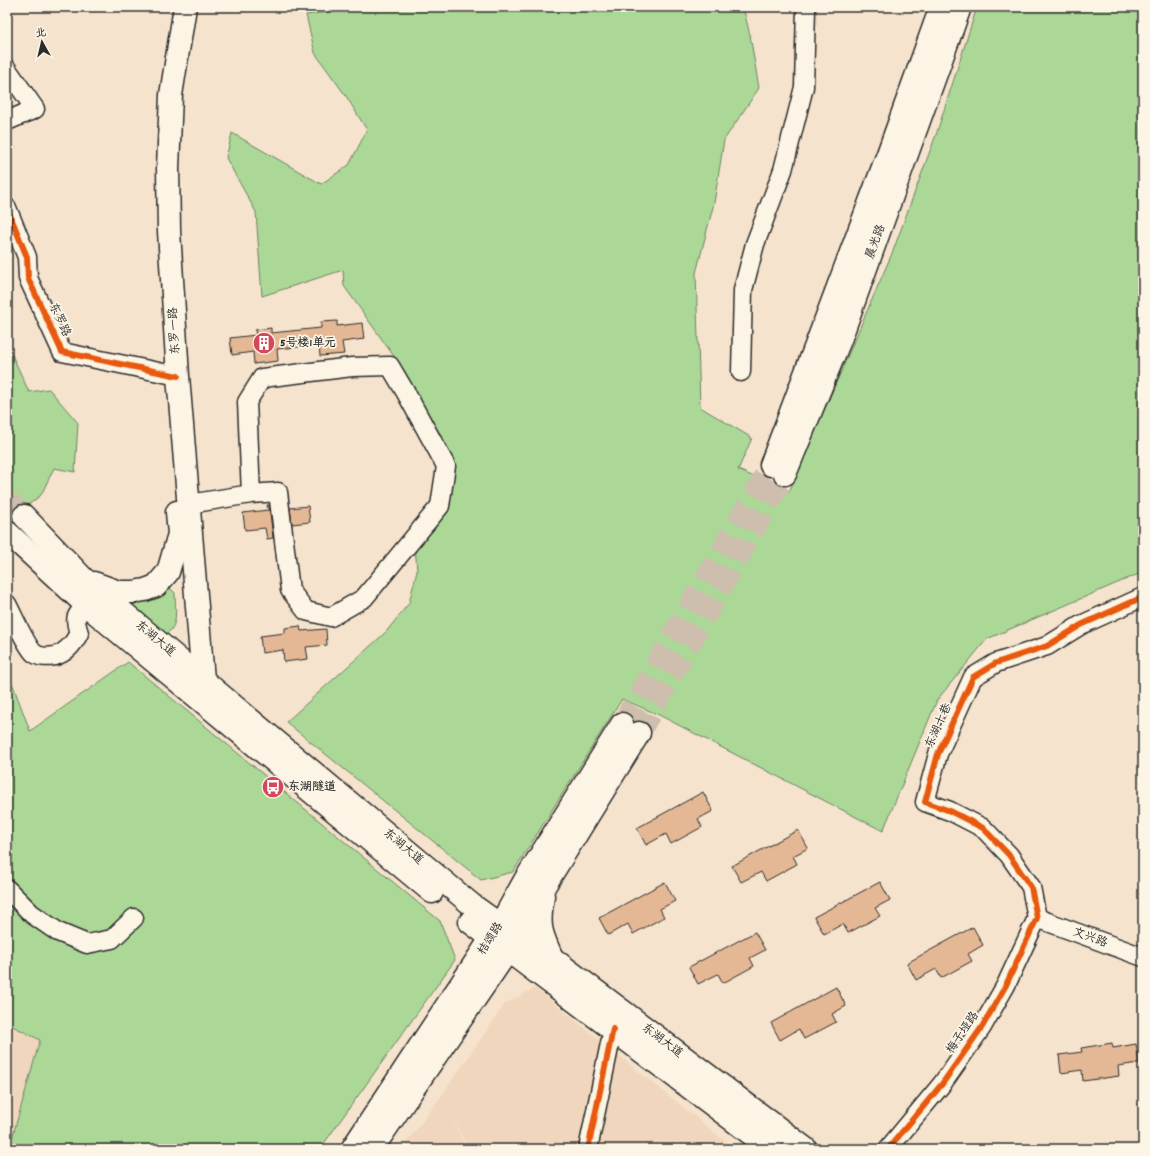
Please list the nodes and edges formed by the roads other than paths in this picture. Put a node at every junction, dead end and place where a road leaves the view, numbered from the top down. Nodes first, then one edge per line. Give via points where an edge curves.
1 (174, 7) edge
2 (185, 7) edge
3 (806, 7) edge
4 (941, 7) edge
5 (960, 7) edge
6 (7, 69) edge
7 (7, 121) edge
8 (7, 208) edge
9 (741, 372) dead end
10 (172, 375) junction
11 (251, 494) junction
12 (189, 504) junction
13 (24, 516) tunnel mouth
14 (7, 532) tunnel mouth
15 (84, 579) junction
16 (1143, 597) edge
17 (7, 604) edge
18 (86, 605) junction
19 (203, 680) junction
20 (631, 728) tunnel mouth
21 (535, 883) junction
22 (7, 888) edge
23 (466, 910) junction
24 (134, 918) dead end
25 (1037, 918) junction
26 (505, 937) junction
27 (1143, 957) edge
28 (546, 966) junction
29 (474, 984) junction
30 (613, 1029) junction
31 (352, 1149) edge
32 (372, 1149) edge
33 (588, 1149) edge
34 (771, 1149) edge
35 (806, 1149) edge
36 (888, 1149) edge

1 - 10 main road, 东罗一路 via 161,94 158,167 159,232
2 - 10 main road, 东罗一路 via 171,95 168,168
3 - 9 street via 804,87 783,170 755,244 743,290
4 - 5 main road, 晨光路 via 778,469 840,340
6 - 7 street via 35,109
8 - 10 street, 东罗路 via 27,257 28,278 62,352
10 - 12 main road, 东罗一路
10 - 15 main road, 东罗一路 via 178,534 168,572 156,586 134,592 119,592
11 - 11 street via 278,492 290,590 306,611 332,617 364,598 440,506 446,466 390,366 352,367 262,378 247,402
11 - 12 street
12 - 19 main road, 东罗一路
13 - 15 main road, 东湖大道
14 - 18 main road, 东湖大道
15 - 19 main road, 东湖大道
16 - 25 street, 东湖十巷 via 1081,625 1048,646 996,663 973,678 938,754 925,802 950,811 983,828 1009,855 1031,887
17 - 18 street via 29,647 35,654 46,657 59,655 74,643 79,633 75,621 78,613
18 - 23 main road, 东湖大道
19 - 23 main road, 东湖大道
20 - 21 main road, 桔颂路
21 - 23 main road via 507,897
21 - 26 main road, 桔颂路
21 - 28 main road
22 - 24 street via 32,914 58,932 87,944 112,939
23 - 26 main road, 东湖大道
23 - 29 main road
25 - 27 street, 文兴路
25 - 36 street, 梅子垭路 via 1006,985 982,1027 942,1084
26 - 28 main road, 东湖大道
26 - 29 main road, 桔颂路
28 - 29 main road
28 - 30 main road, 东湖大道
28 - 35 main road, 东湖大道
29 - 31 main road, 桔颂路
29 - 32 main road, 桔颂路
30 - 33 street
30 - 34 main road, 东湖大道

